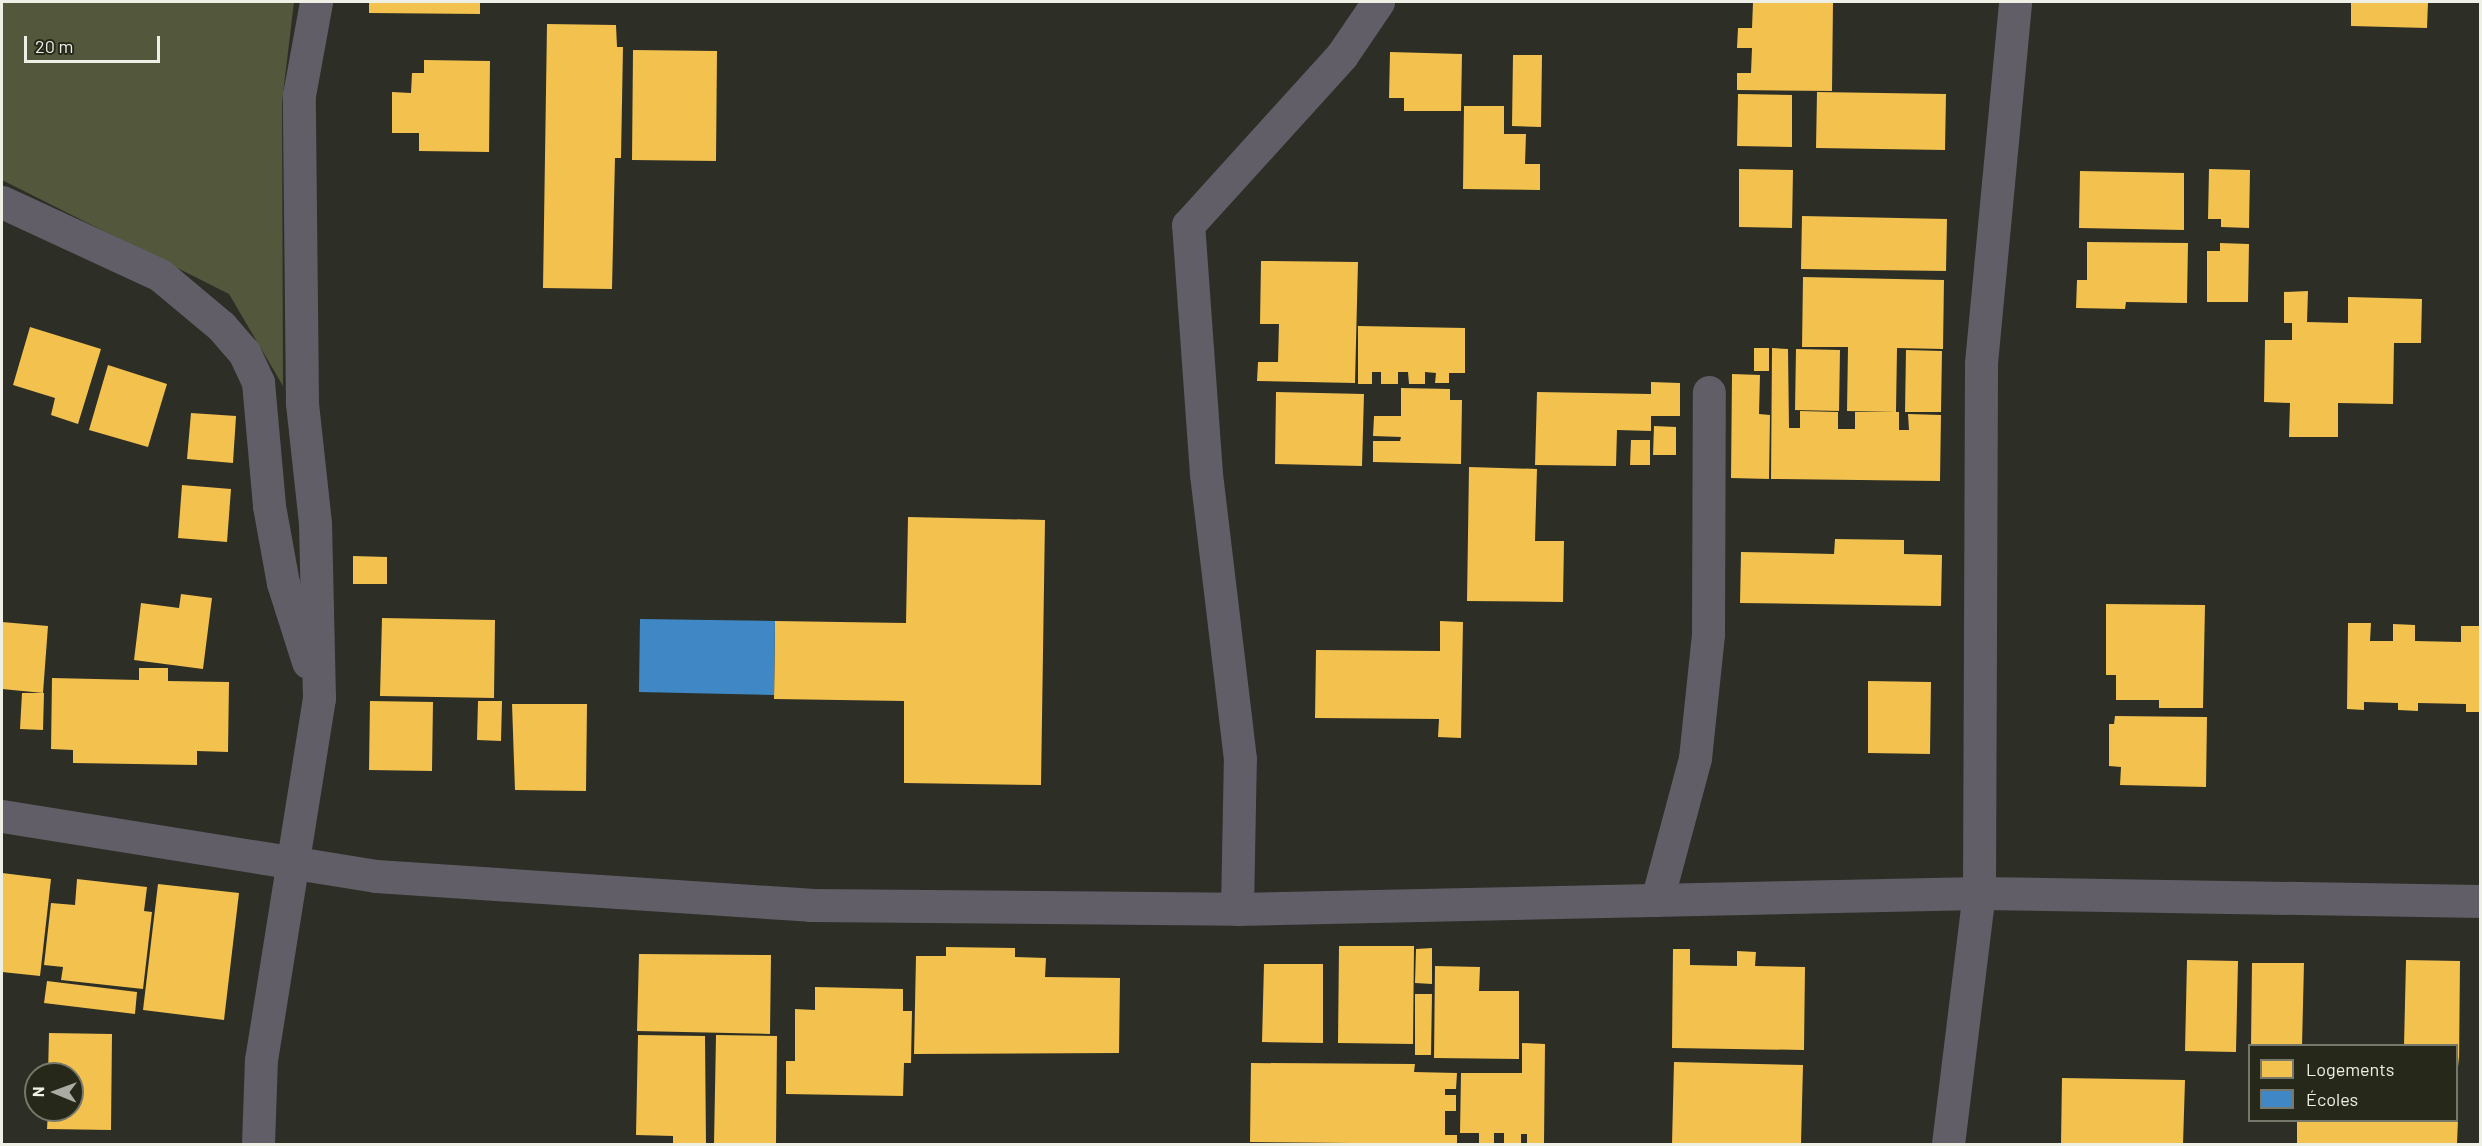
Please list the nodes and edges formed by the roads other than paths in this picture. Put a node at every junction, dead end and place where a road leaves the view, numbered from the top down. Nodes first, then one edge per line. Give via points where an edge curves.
1 (316, 2) edge
2 (1378, 2) edge
3 (2014, 2) edge
4 (6, 215) edge
5 (1709, 392) dead end
6 (319, 698) junction
7 (2, 816) edge
8 (291, 863) junction
9 (1979, 893) junction
10 (1657, 900) junction
11 (2481, 901) edge
12 (1237, 909) junction
13 (258, 1144) edge
14 (1948, 1144) edge

1 - 6 street via 299,95 302,403 315,523
2 - 12 street via 1341,55 1188,225 1206,474 1240,759
3 - 9 street via 1981,363
4 - 6 street via 160,275 221,326 244,352 258,382 269,506 283,583
5 - 10 street via 1708,634 1695,758
6 - 8 street
7 - 8 street
8 - 12 street via 376,876 810,905
8 - 13 street via 261,1060
9 - 10 street
9 - 11 street
9 - 14 street
10 - 12 street

